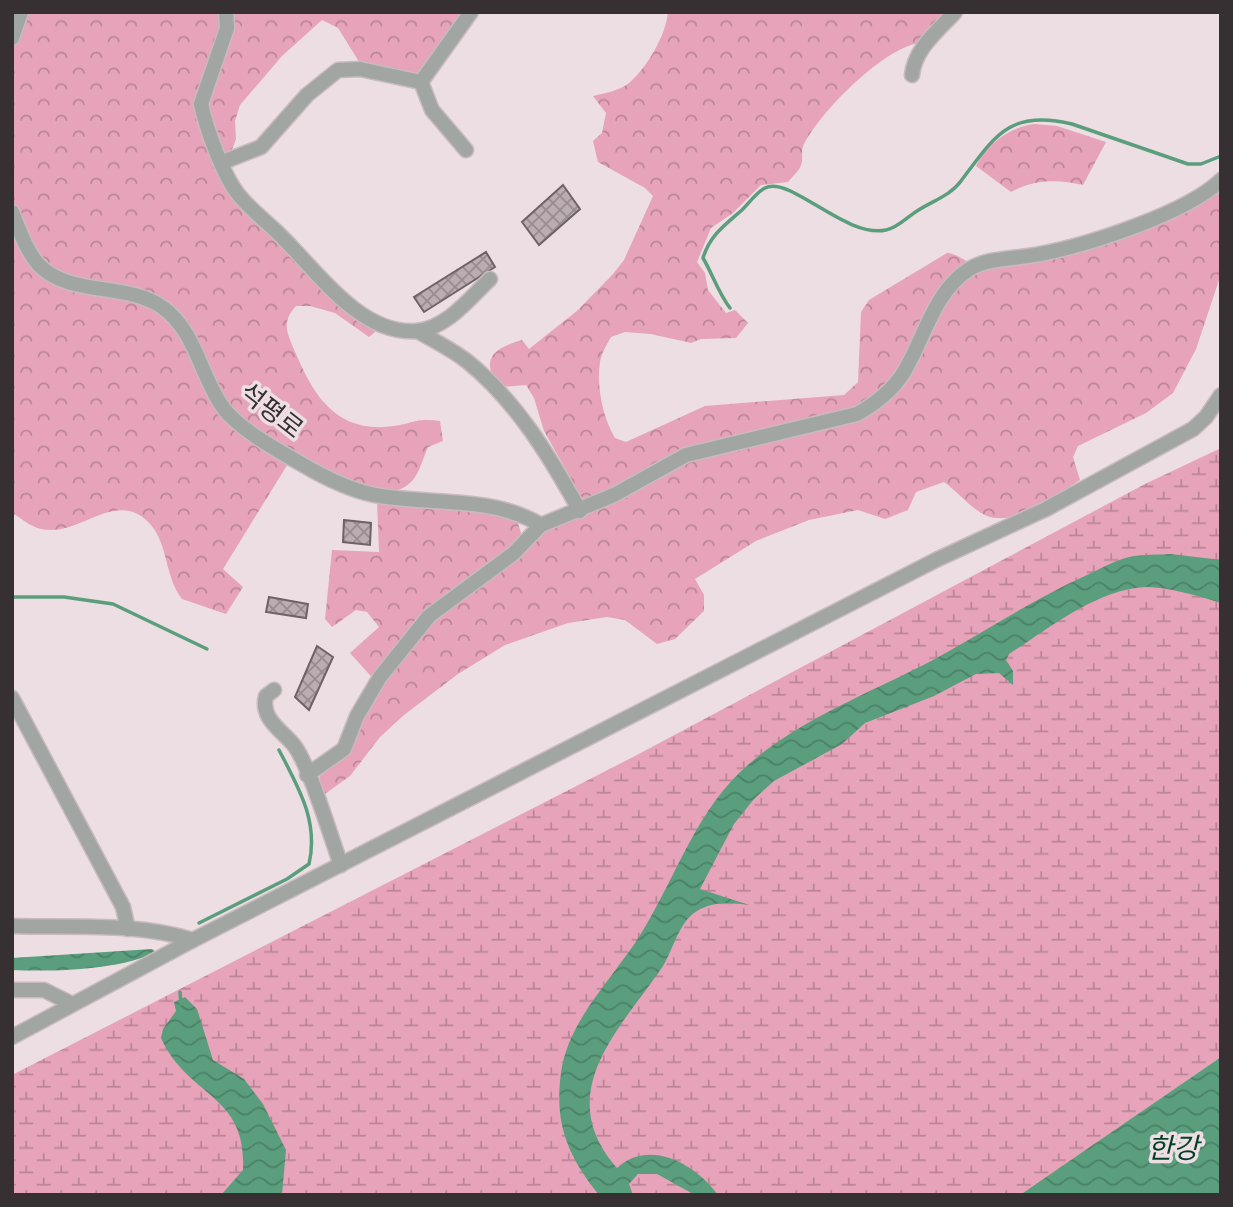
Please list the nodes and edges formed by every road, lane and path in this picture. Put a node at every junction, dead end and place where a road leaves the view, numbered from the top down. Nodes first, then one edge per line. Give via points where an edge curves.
1 (21, 12) edge
2 (226, 12) edge
3 (471, 12) edge
4 (955, 12) edge
5 (12, 38) edge
6 (912, 75) dead end
7 (421, 82) junction
8 (466, 150) dead end
9 (223, 162) junction
10 (1221, 180) edge
11 (12, 212) edge
12 (490, 279) dead end
13 (418, 331) junction
14 (1221, 395) edge
15 (580, 511) junction
16 (541, 525) junction
17 (274, 690) dead end
18 (12, 698) edge
19 (307, 775) junction
20 (341, 865) junction
21 (12, 926) edge
22 (128, 929) junction
23 (193, 940) junction
24 (12, 990) edge
25 (72, 1004) junction
26 (12, 1037) edge

1 - 5 street
2 - 9 street via 227,28 201,104
3 - 7 street
4 - 6 street via 923,47
7 - 8 street via 432,110
7 - 9 street via 360,69 338,70 316,86 261,147
9 - 13 street via 236,192 329,286 371,318 391,328
10 - 15 street via 1193,199 1096,240 971,268 948,288 903,374 875,404 857,414 686,455
11 - 16 street, 석평로 via 31,253 51,274 128,293 160,305 174,316 222,408 292,458 365,493 486,505
12 - 13 street via 448,318
13 - 15 street via 468,362 506,401 547,450
14 - 20 street via 1193,429 1046,509 936,560
15 - 16 street
16 - 19 street via 514,553 429,615 380,677 360,709 344,749
17 - 19 street via 263,705 267,716 294,744
18 - 22 street via 122,907
19 - 20 street
20 - 23 street
21 - 22 street
22 - 23 street
23 - 25 street
24 - 25 street via 44,990
25 - 26 street

